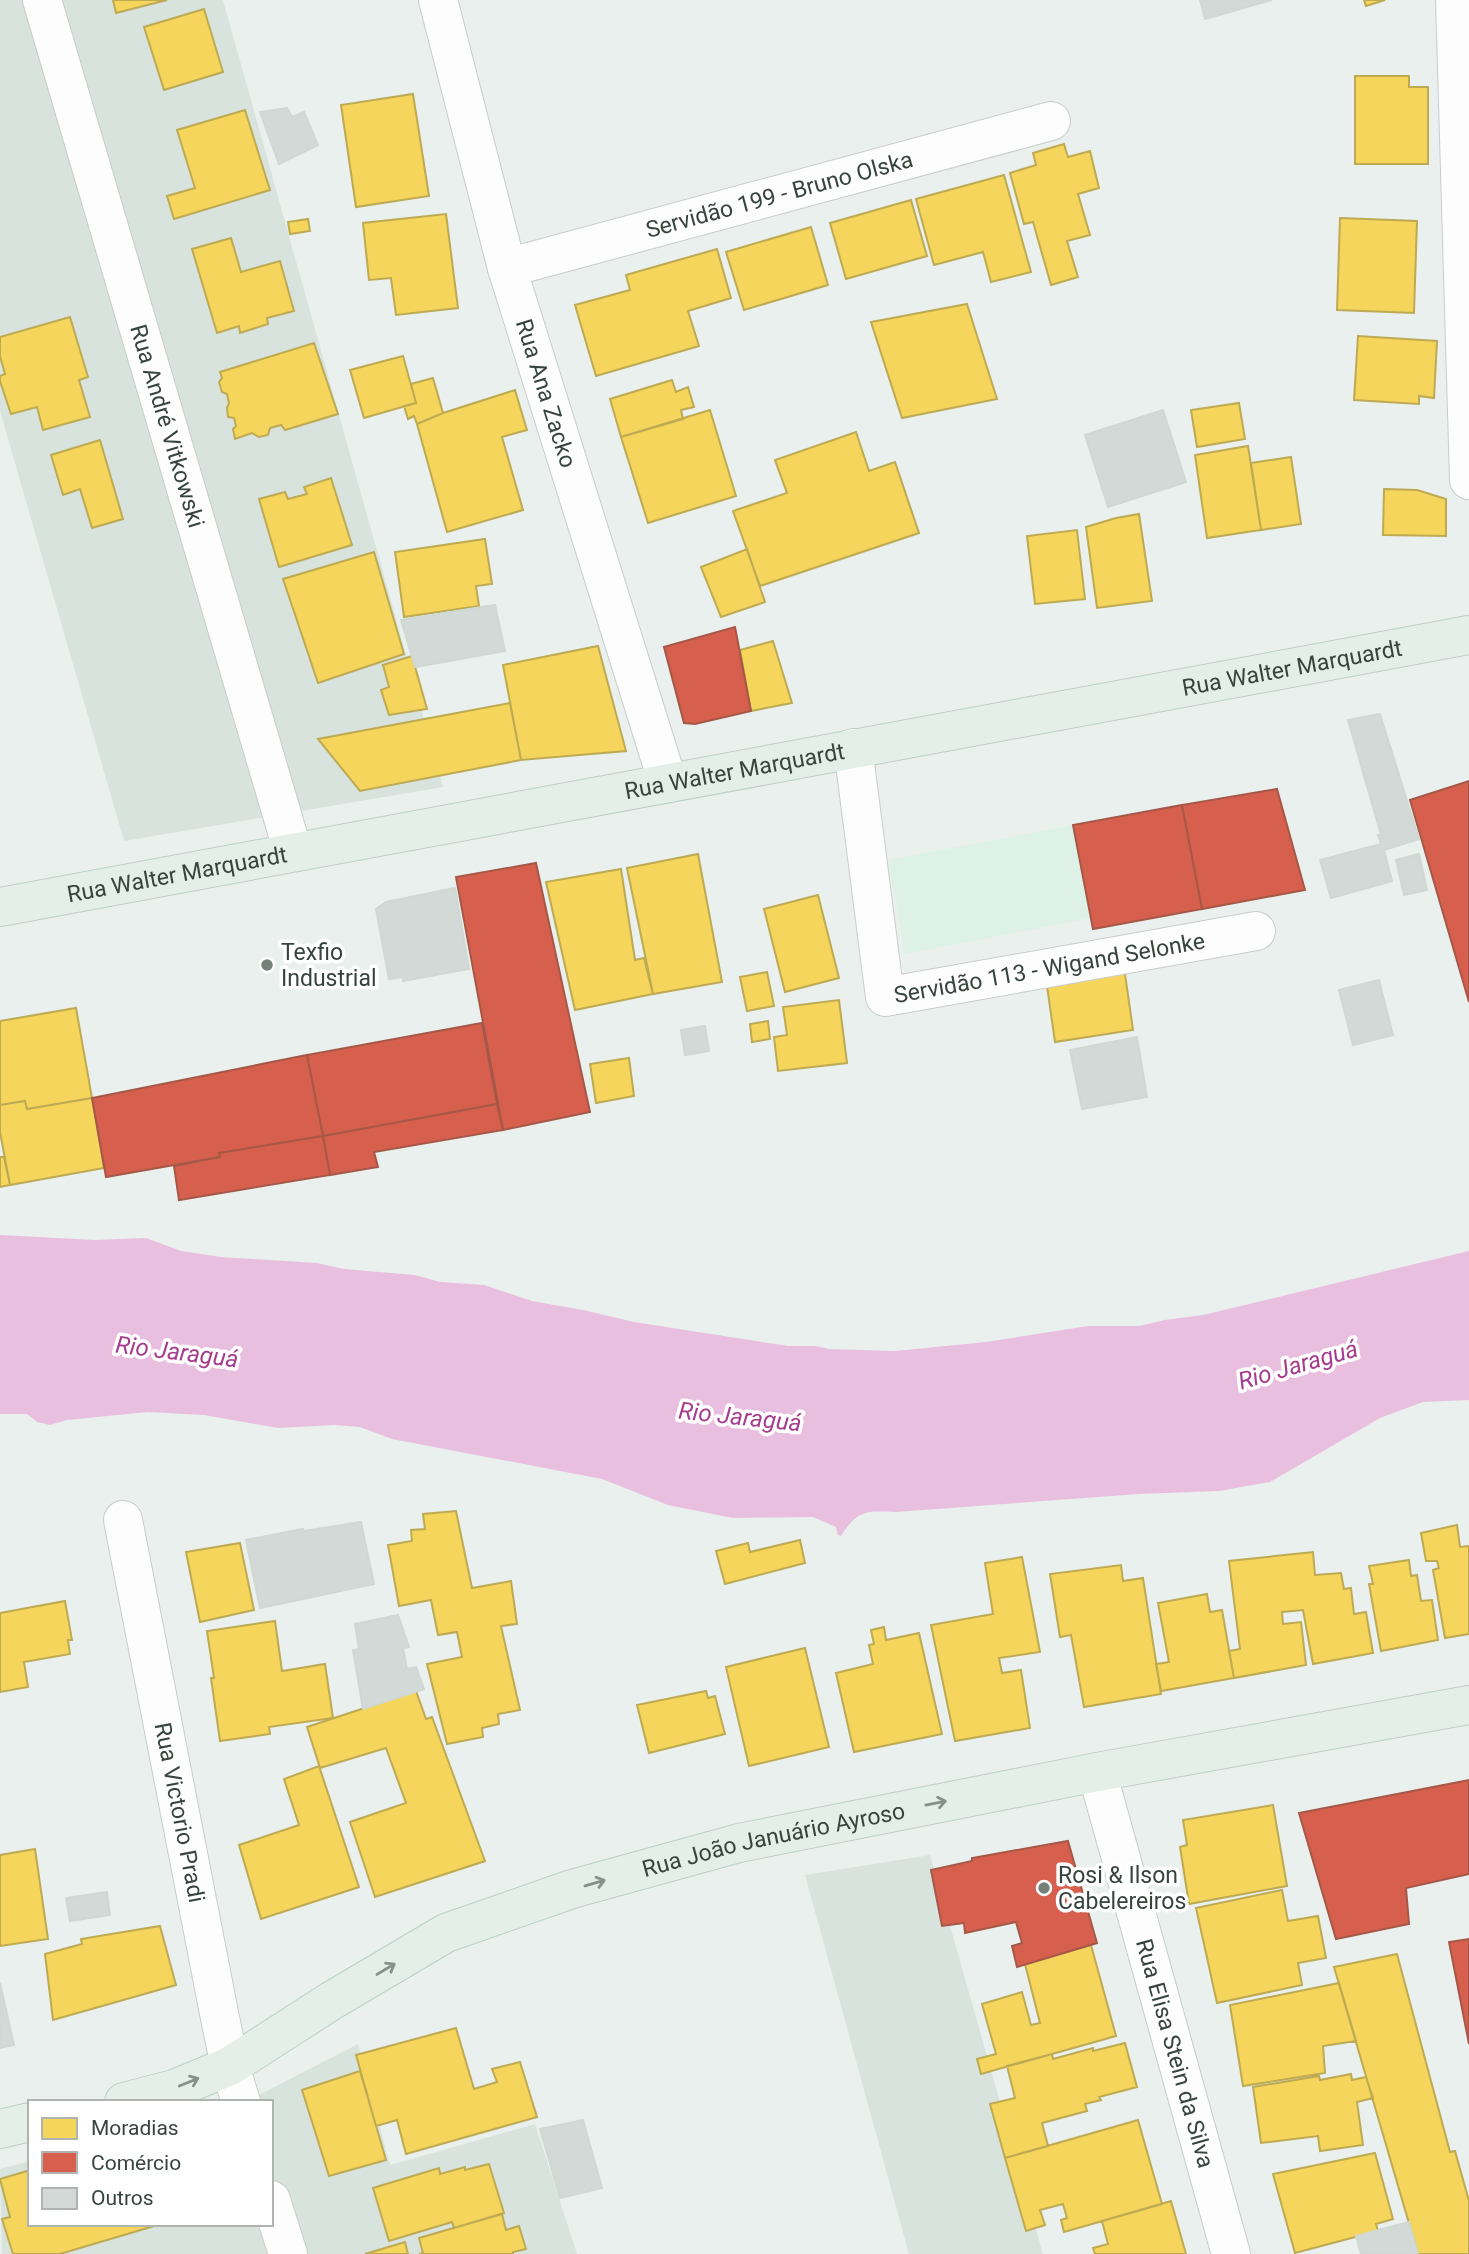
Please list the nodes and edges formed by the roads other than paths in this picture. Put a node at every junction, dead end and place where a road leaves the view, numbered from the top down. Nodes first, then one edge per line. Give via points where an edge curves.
1 (42, 0) edge
2 (438, 0) edge
3 (1455, 0) edge
4 (1051, 121) dead end
5 (507, 268) junction
6 (1469, 480) edge
7 (1469, 635) edge
8 (853, 748) junction
9 (668, 783) junction
10 (293, 852) junction
11 (0, 907) edge
12 (1256, 931) dead end
13 (123, 1520) dead end
14 (1469, 1705) edge
15 (1097, 1772) junction
16 (235, 2084) edge
17 (131, 2100) edge
18 (28, 2122) edge
19 (0, 2129) edge
20 (273, 2206) edge
21 (288, 2254) edge
22 (1231, 2254) edge

1 - 10 street, Rua André Vitkowski
2 - 5 street, Rua Ana Zacko
3 - 6 street
4 - 5 street, Servidão 199 - Bruno Olska
5 - 9 street, Rua Ana Zacko
7 - 8 main road, Rua Walter Marquardt
8 - 9 main road, Rua Walter Marquardt
8 - 12 street, Servidão 113 - Wigand Selonke via 885,997
9 - 10 main road, Rua Walter Marquardt
10 - 11 main road, Rua Walter Marquardt
13 - 16 street, Rua Victorio Pradi
14 - 15 main road, Rua João Januário Ayroso
16 -> 15 main road, Rua João Januário Ayroso via 331,2001 446,1933 572,1889 739,1843
15 - 22 street, Rua Elisa Stein da Silva
17 -> 16 main road, Rua João Januário Ayroso via 174,2088
18 - 19 main road
20 - 21 street

